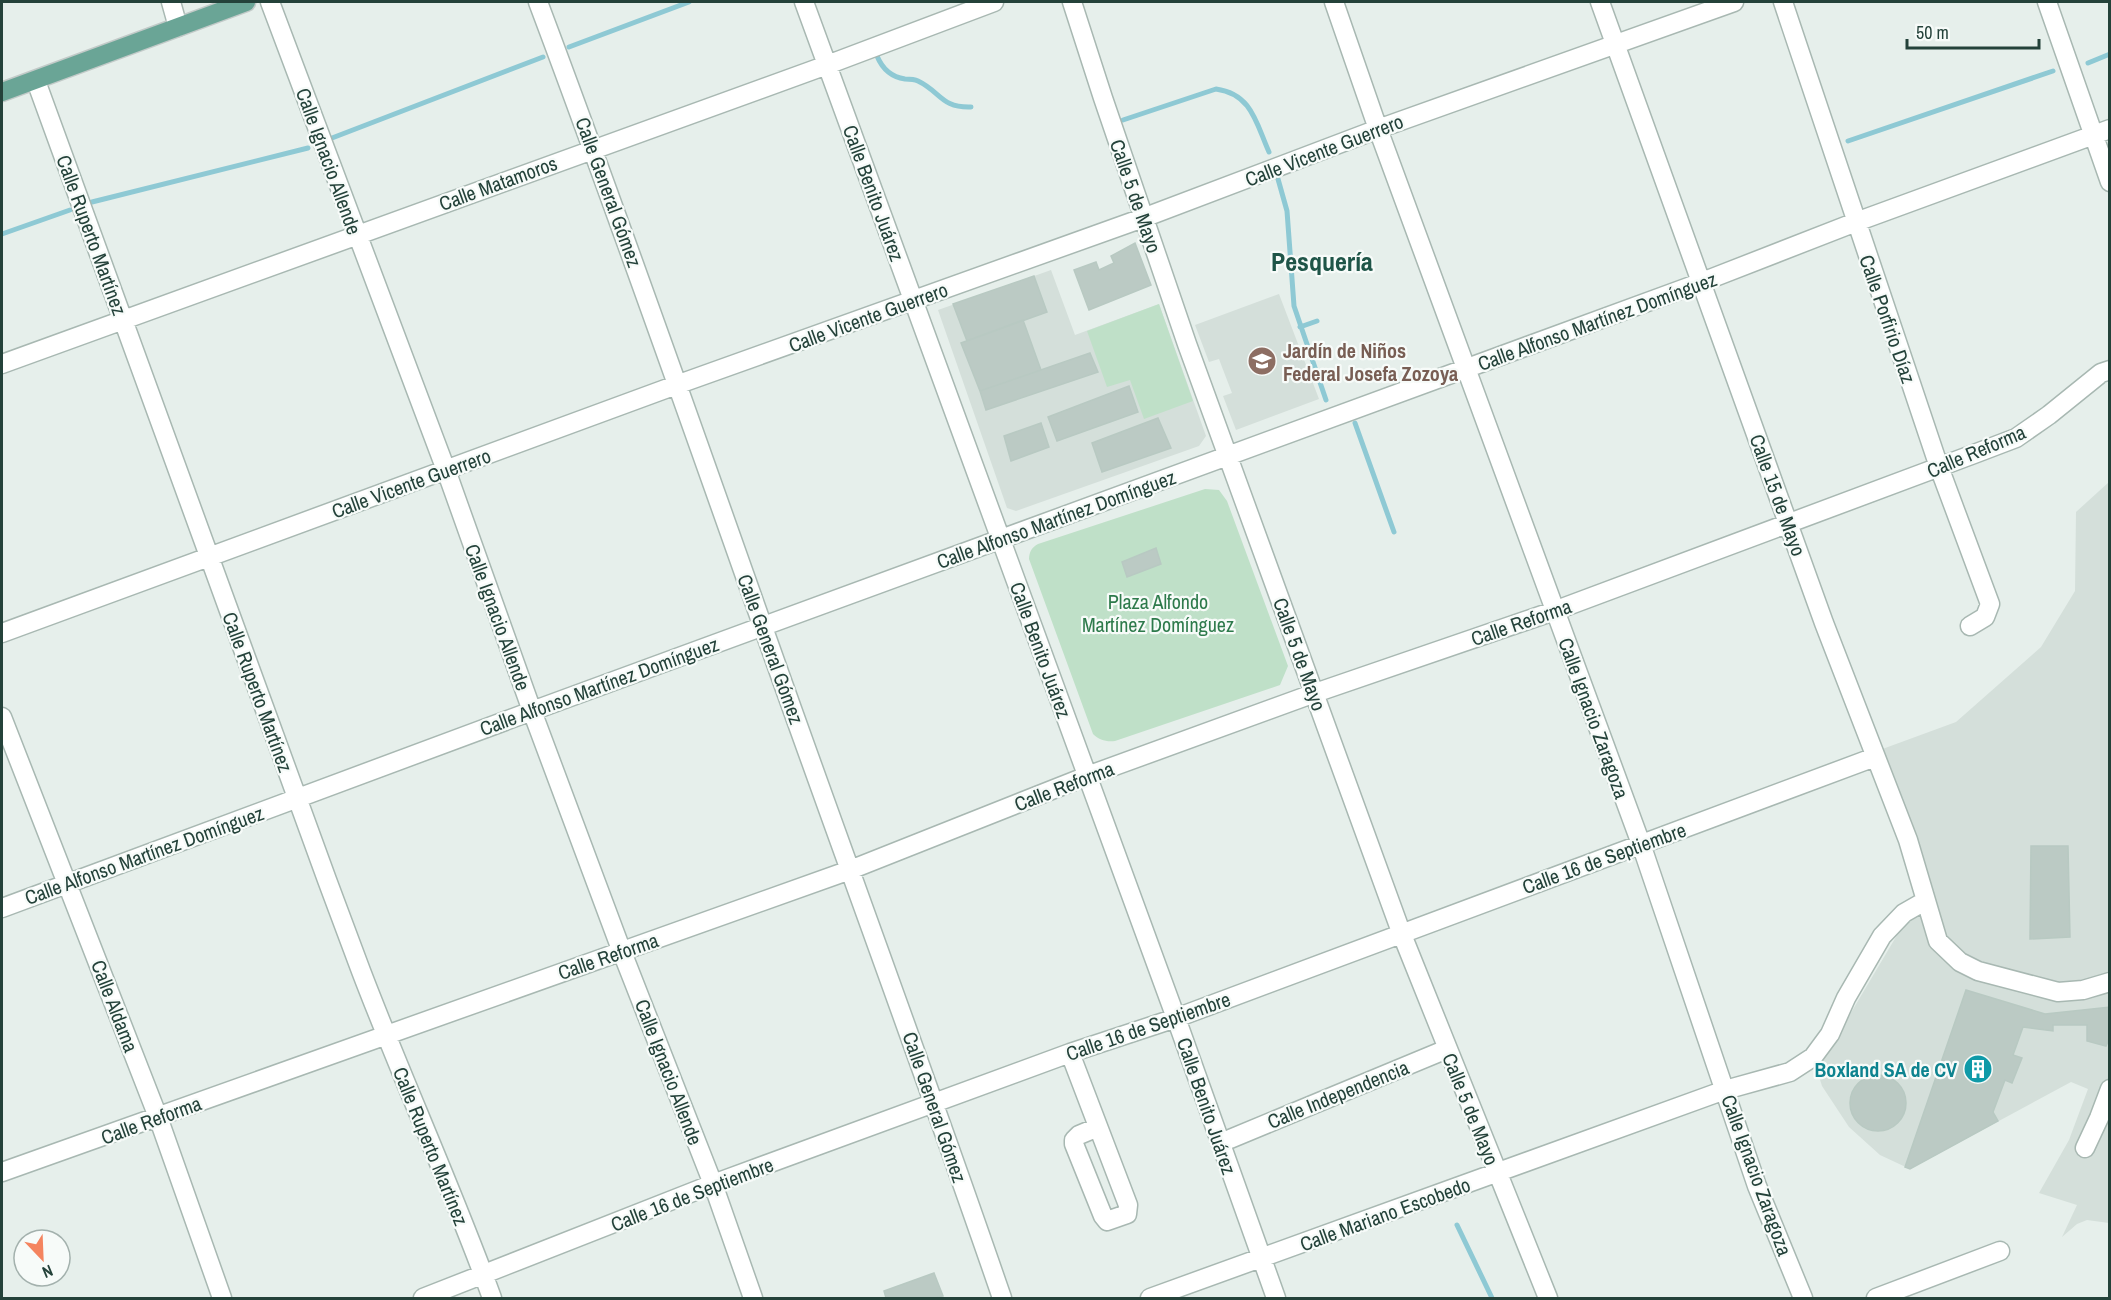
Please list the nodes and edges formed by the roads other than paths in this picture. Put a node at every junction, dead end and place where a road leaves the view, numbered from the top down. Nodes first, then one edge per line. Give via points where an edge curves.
1 (171, 2) edge
2 (246, 2) edge
3 (270, 2) edge
4 (538, 2) edge
5 (804, 2) edge
6 (994, 2) edge
7 (1072, 2) edge
8 (1334, 2) edge
9 (1600, 2) edge
10 (1734, 2) edge
11 (1783, 2) edge
12 (2047, 2) edge
13 (178, 27) junction
14 (1615, 44) junction
15 (827, 65) junction
16 (36, 81) junction
17 (2, 92) edge
18 (1378, 129) junction
19 (2101, 132) edge
20 (594, 149) junction
21 (2109, 182) edge
22 (1143, 218) junction
23 (1856, 222) junction
24 (357, 235) junction
25 (1702, 282) junction
26 (914, 301) junction
27 (123, 319) junction
28 (2, 364) edge
29 (1467, 369) junction
30 (2109, 370) edge
31 (679, 384) junction
32 (1228, 457) junction
33 (1939, 467) junction
34 (446, 470) junction
35 (1788, 523) junction
36 (1001, 539) junction
37 (209, 556) junction
38 (1554, 611) junction
39 (763, 626) junction
40 (1970, 626) dead end
41 (2, 633) edge
42 (1315, 693) junction
43 (532, 711) junction
44 (2, 717) edge
45 (1875, 757) junction
46 (1087, 776) junction
47 (297, 799) junction
48 (1641, 844) junction
49 (850, 870) junction
50 (68, 883) junction
51 (1925, 901) junction
52 (2, 908) edge
53 (1401, 932) junction
54 (622, 952) junction
55 (2109, 982) edge
56 (1176, 1018) junction
57 (386, 1034) junction
58 (1447, 1050) junction
59 (1070, 1053) junction
60 (2109, 1089) edge
61 (1725, 1090) junction
62 (934, 1103) junction
63 (158, 1118) junction
64 (1098, 1127) junction
65 (1230, 1139) dead end
66 (2085, 1148) dead end
67 (2, 1172) edge
68 (1497, 1173) junction
69 (713, 1184) junction
70 (2000, 1251) dead end
71 (1261, 1259) junction
72 (484, 1275) junction
73 (222, 1299) edge
74 (423, 1299) edge
75 (492, 1299) edge
76 (753, 1299) edge
77 (1002, 1299) edge
78 (1150, 1299) edge
79 (1276, 1299) edge
80 (1548, 1299) edge
81 (1803, 1299) edge
82 (1876, 1299) edge

1 - 13 street
2 - 13 main road
3 - 24 street, Calle Ignacio Allende
4 - 20 street, Calle General Gómez
5 - 15 street, Calle Benito Juárez
6 - 15 street, Calle Matamoros
7 - 22 street, Calle 5 de Mayo
8 - 18 street, Calle Ignacio Zaragoza
9 - 14 street, Calle 15 de Mayo
10 - 14 street, Calle Vicente Guerrero
11 - 23 street, Calle Porfirio Díaz
12 - 19 street
13 - 16 main road
14 - 18 street, Calle Vicente Guerrero
14 - 25 street, Calle 15 de Mayo
15 - 20 street, Calle Matamoros
15 - 26 street, Calle Benito Juárez
16 - 17 main road
16 - 27 street, Calle Ruperto Martínez
18 - 22 street, Calle Vicente Guerrero
18 - 29 street, Calle Ignacio Zaragoza
19 - 21 street
19 - 23 street, Calle Alfonso Martínez Domínguez
20 - 24 street, Calle Matamoros
20 - 31 street, Calle General Gómez
22 - 26 street, Calle Vicente Guerrero
22 - 32 street, Calle 5 de Mayo
23 - 25 street, Calle Alfonso Martínez Domínguez
23 - 33 street, Calle Porfirio Díaz
24 - 27 street, Calle Matamoros
24 - 34 street, Calle Ignacio Allende
25 - 29 street, Calle Alfonso Martínez Domínguez
25 - 35 street, Calle 15 de Mayo
26 - 31 street, Calle Vicente Guerrero
26 - 36 street, Calle Benito Juárez
27 - 28 street, Calle Matamoros
27 - 37 street, Calle Ruperto Martínez
29 - 32 street, Calle Alfonso Martínez Domínguez
29 - 38 street, Calle Ignacio Zaragoza
30 - 33 street, Calle Reforma via 2016,438
31 - 34 street, Calle Vicente Guerrero
31 - 39 street, Calle General Gómez
32 - 36 street, Calle Alfonso Martínez Domínguez
32 - 42 street, Calle 5 de Mayo
33 - 35 street, Calle Reforma
33 - 40 street, Calle Porfirio Díaz via 1990,604 1985,617
34 - 37 street, Calle Vicente Guerrero
34 - 43 street, Calle Ignacio Allende
35 - 38 street, Calle Reforma
35 - 45 street, Calle 15 de Mayo
36 - 39 street, Calle Alfonso Martínez Domínguez
36 - 46 street, Calle Benito Juárez
37 - 41 street, Calle Vicente Guerrero
37 - 47 street, Calle Ruperto Martínez
38 - 42 street, Calle Reforma
38 - 48 street, Calle Ignacio Zaragoza
39 - 43 street, Calle Alfonso Martínez Domínguez
39 - 49 street, Calle General Gómez
42 - 46 street, Calle Reforma
42 - 53 street, Calle 5 de Mayo
43 - 47 street, Calle Alfonso Martínez Domínguez
43 - 54 street, Calle Ignacio Allende
44 - 50 street, Calle Aldama
45 - 48 street, Calle 16 de Septiembre
45 - 51 street, Calle 15 de Mayo via 1908,840
46 - 49 street, Calle Reforma
46 - 56 street, Calle Benito Juárez
47 - 50 street, Calle Alfonso Martínez Domínguez
47 - 57 street, Calle Ruperto Martínez
48 - 53 street, Calle 16 de Septiembre
48 - 61 street, Calle Ignacio Zaragoza
49 - 54 street, Calle Reforma
49 - 62 street, Calle General Gómez
50 - 52 street, Calle Alfonso Martínez Domínguez
50 - 63 street, Calle Aldama
51 - 55 street, Calle 15 de Mayo via 1938,941 1960,962 1978,971 2058,992
51 - 61 street, Calle Mariano Escobedo via 1904,913 1882,936 1820,1050 1790,1072
53 - 56 street, Calle 16 de Septiembre
53 - 58 street, Calle 5 de Mayo
54 - 57 street, Calle Reforma
54 - 69 street, Calle Ignacio Allende
56 - 59 street, Calle 16 de Septiembre
56 - 71 street, Calle Benito Juárez
57 - 63 street, Calle Reforma
57 - 72 street, Calle Ruperto Martínez
58 - 65 street, Calle Independencia
58 - 68 street, Calle 5 de Mayo
59 - 62 street, Calle 16 de Septiembre
59 - 64 street
60 - 66 street
61 - 68 street, Calle Mariano Escobedo
61 - 81 street, Calle Ignacio Zaragoza via 1757,1186
62 - 69 street, Calle 16 de Septiembre
62 - 77 street, Calle General Gómez
63 - 67 street, Calle Reforma
63 - 73 street, Calle Aldama
64 - 64 street via 1076,1137 1074,1144 1103,1216 1111,1221 1124,1216 1129,1208
68 - 71 street, Calle Mariano Escobedo
68 - 80 street, Calle 5 de Mayo
69 - 72 street, Calle 16 de Septiembre
69 - 76 street, Calle Ignacio Allende
70 - 82 street
71 - 78 street, Calle Mariano Escobedo
71 - 79 street, Calle Benito Juárez
72 - 74 street, Calle 16 de Septiembre
72 - 75 street, Calle Ruperto Martínez

